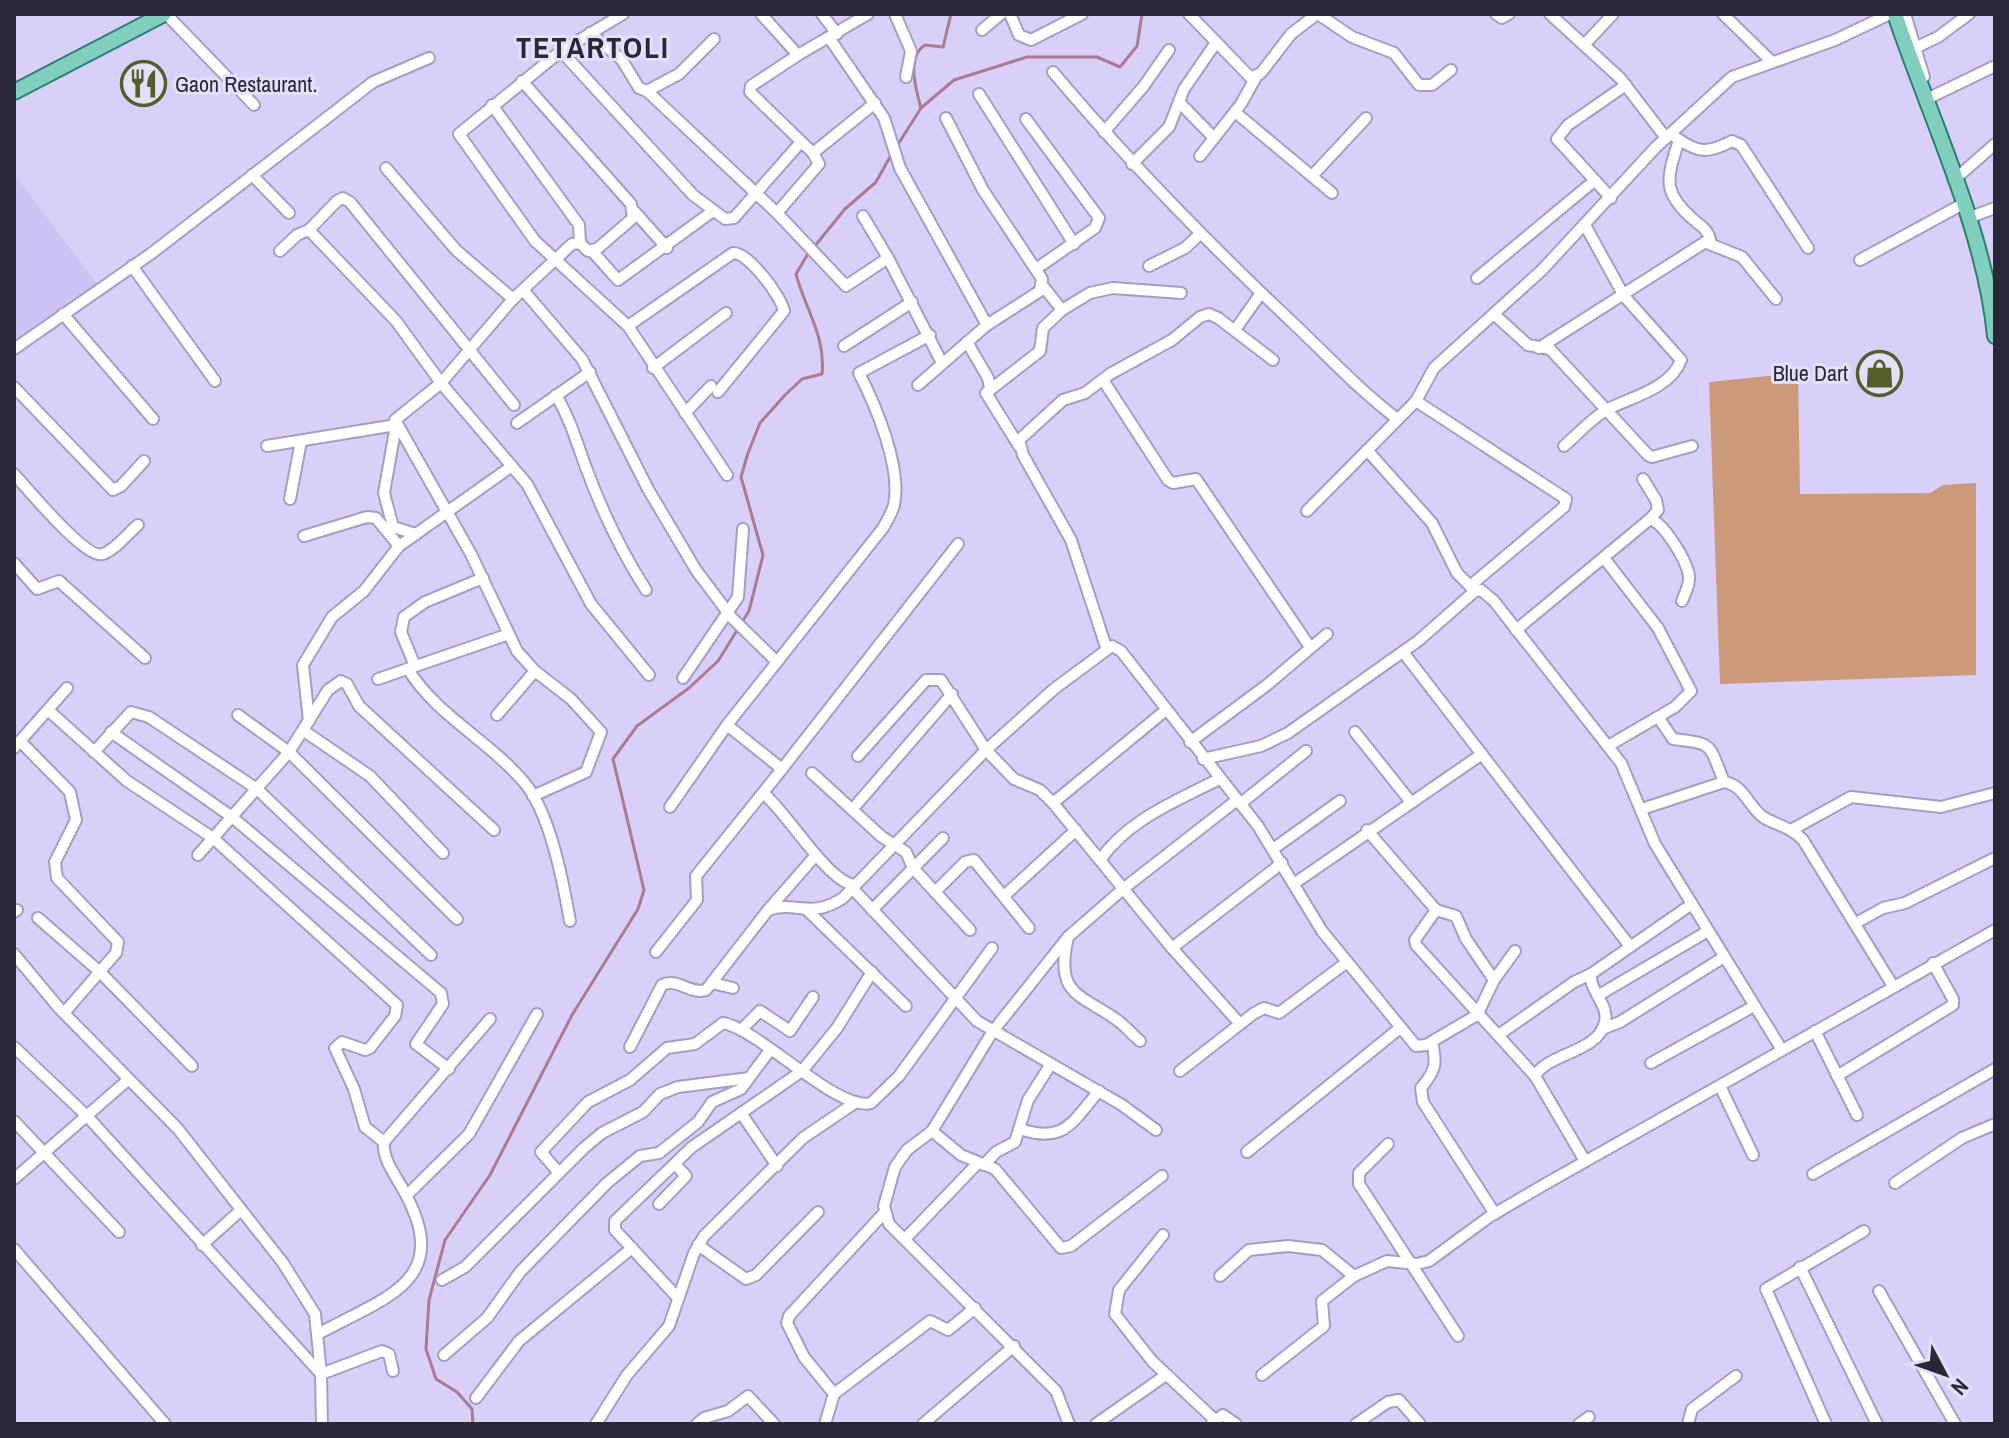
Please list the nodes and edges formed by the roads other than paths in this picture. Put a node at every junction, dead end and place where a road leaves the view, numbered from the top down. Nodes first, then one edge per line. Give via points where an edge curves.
1 (165, 14) edge
2 (623, 14) edge
3 (761, 14) edge
4 (822, 14) edge
5 (868, 14) edge
6 (895, 14) edge
7 (1001, 14) edge
8 (1010, 14) edge
9 (1082, 14) edge
10 (1318, 14) edge
11 (1496, 14) edge
12 (1509, 14) edge
13 (1550, 14) edge
14 (1613, 14) edge
15 (1723, 14) edge
16 (1896, 14) edge
17 (1969, 14) edge
18 (1190, 15) edge
19 (982, 30) dead end
20 (590, 33) junction
21 (834, 36) junction
22 (714, 39) dead end
23 (1215, 44) junction
24 (1584, 45) junction
25 (1915, 48) junction
26 (1169, 50) dead end
27 (561, 51) junction
28 (798, 55) junction
29 (429, 58) dead end
30 (1771, 61) junction
31 (1995, 66) edge
32 (1451, 70) dead end
33 (1053, 72) dead end
34 (906, 77) dead end
35 (1256, 77) junction
36 (522, 81) junction
37 (1626, 85) junction
38 (647, 91) junction
39 (14, 92) edge
40 (979, 94) dead end
41 (1931, 97) junction
42 (1179, 102) junction
43 (875, 103) junction
44 (254, 105) dead end
45 (492, 105) junction
46 (1235, 112) junction
47 (946, 118) dead end
48 (1366, 118) dead end
49 (1026, 119) dead end
50 (1104, 132) junction
51 (1672, 137) junction
52 (1214, 138) junction
53 (801, 142) junction
54 (1995, 144) edge
55 (813, 153) junction
56 (1945, 155) junction
57 (1200, 156) dead end
58 (1132, 164) junction
59 (386, 168) dead end
60 (252, 175) junction
61 (1312, 176) junction
62 (1954, 180) junction
63 (1594, 181) junction
64 (755, 193) junction
65 (1332, 193) dead end
66 (1611, 198) junction
67 (1995, 208) edge
68 (634, 211) junction
69 (713, 211) junction
70 (1965, 211) junction
71 (289, 213) dead end
72 (777, 213) junction
73 (863, 216) dead end
74 (1585, 225) junction
75 (309, 230) junction
76 (1200, 234) junction
77 (580, 243) junction
78 (1707, 243) junction
79 (1074, 244) junction
80 (667, 248) junction
81 (1808, 248) dead end
82 (280, 251) dead end
83 (592, 251) junction
84 (888, 258) junction
85 (1860, 260) dead end
86 (555, 261) junction
87 (132, 266) junction
88 (1149, 266) dead end
89 (1036, 269) junction
90 (1477, 278) dead end
91 (1043, 286) junction
92 (524, 291) junction
93 (1181, 293) dead end
94 (1261, 293) junction
95 (1624, 296) junction
96 (513, 299) junction
97 (1776, 299) dead end
98 (912, 302) junction
99 (1062, 310) junction
100 (726, 313) dead end
101 (63, 314) junction
102 (1495, 315) junction
103 (987, 325) junction
104 (628, 326) junction
105 (1235, 330) junction
106 (930, 335) junction
107 (1995, 336) edge
108 (967, 342) junction
109 (844, 346) dead end
110 (1539, 348) junction
111 (14, 349) edge
112 (470, 353) junction
113 (1273, 360) dead end
114 (942, 363) junction
115 (653, 368) junction
116 (590, 372) junction
117 (1103, 380) junction
118 (215, 381) dead end
119 (441, 383) junction
120 (918, 385) dead end
121 (14, 387) edge
122 (990, 388) junction
123 (556, 395) junction
124 (1416, 401) junction
125 (514, 405) dead end
126 (1606, 411) junction
127 (685, 413) junction
128 (1396, 418) junction
129 (153, 419) dead end
130 (517, 423) dead end
131 (396, 425) junction
132 (301, 441) junction
133 (267, 446) dead end
134 (1019, 446) junction
135 (1564, 446) dead end
136 (1692, 446) dead end
137 (1367, 450) junction
138 (144, 461) dead end
139 (512, 466) junction
140 (14, 474) edge
141 (727, 475) dead end
142 (1643, 479) dead end
143 (290, 499) dead end
144 (1307, 511) dead end
145 (447, 514) junction
146 (1650, 519) junction
147 (138, 525) dead end
148 (743, 529) dead end
149 (416, 534) junction
150 (304, 536) dead end
151 (958, 544) dead end
152 (399, 546) junction
153 (1604, 558) junction
154 (14, 563) edge
155 (483, 578) junction
156 (1472, 588) junction
157 (646, 590) dead end
158 (1682, 601) dead end
159 (730, 616) junction
160 (1516, 630) junction
161 (509, 634) junction
162 (1327, 634) dead end
163 (1106, 647) junction
164 (1310, 647) junction
165 (1403, 652) junction
166 (145, 658) dead end
167 (777, 662) junction
168 (411, 668) junction
169 (535, 671) junction
170 (649, 675) dead end
171 (683, 678) dead end
172 (378, 679) dead end
173 (67, 688) dead end
174 (952, 694) junction
175 (48, 710) junction
176 (1166, 710) junction
177 (238, 715) dead end
178 (497, 715) dead end
179 (1658, 717) junction
180 (727, 725) junction
181 (307, 726) junction
182 (111, 732) junction
183 (1355, 732) dead end
184 (1190, 742) junction
185 (17, 745) edge
186 (1608, 746) junction
187 (986, 750) junction
188 (1306, 751) dead end
189 (94, 752) junction
190 (289, 752) junction
191 (1482, 754) junction
192 (858, 756) dead end
193 (1203, 759) junction
194 (782, 769) junction
195 (812, 773) dead end
196 (1219, 779) junction
197 (1724, 782) junction
198 (257, 789) junction
199 (763, 793) junction
200 (1995, 793) edge
201 (533, 796) junction
202 (1340, 801) dead end
203 (1410, 801) junction
204 (1238, 802) junction
205 (1053, 803) junction
206 (857, 804) dead end
207 (670, 807) dead end
208 (1642, 809) junction
209 (232, 817) junction
210 (1793, 829) junction
211 (494, 830) dead end
212 (1076, 830) junction
213 (1367, 830) junction
214 (213, 838) junction
215 (943, 838) dead end
216 (895, 845) junction
217 (1273, 849) junction
218 (443, 853) dead end
219 (198, 855) dead end
220 (816, 855) junction
221 (1995, 858) edge
222 (1100, 860) junction
223 (1282, 863) junction
224 (913, 868) junction
225 (1295, 883) junction
226 (853, 889) junction
227 (1123, 889) junction
228 (935, 892) junction
229 (1004, 896) junction
230 (1692, 904) junction
231 (768, 910) junction
232 (872, 910) junction
233 (1436, 910) junction
234 (808, 911) junction
235 (38, 918) dead end
236 (457, 919) dead end
237 (570, 921) dead end
238 (1856, 923) junction
239 (1029, 928) dead end
240 (970, 930) dead end
241 (1995, 930) edge
242 (1708, 931) junction
243 (1068, 937) junction
244 (1629, 945) junction
245 (992, 948) dead end
246 (1172, 948) junction
247 (1515, 951) dead end
248 (656, 952) dead end
249 (14, 954) edge
250 (431, 955) dead end
251 (1724, 957) junction
252 (1347, 962) junction
253 (1933, 963) junction
254 (100, 972) junction
255 (872, 972) junction
256 (1591, 974) junction
257 (1494, 980) junction
258 (712, 983) junction
259 (1893, 986) junction
260 (733, 988) dead end
261 (1599, 995) junction
262 (813, 997) dead end
263 (957, 999) junction
264 (906, 1006) dead end
265 (1754, 1006) junction
266 (64, 1013) junction
267 (537, 1014) dead end
268 (1477, 1015) junction
269 (490, 1019) dead end
270 (1240, 1024) junction
271 (1400, 1028) junction
272 (1602, 1029) junction
273 (741, 1030) junction
274 (993, 1031) junction
275 (1815, 1031) junction
276 (1500, 1034) junction
277 (1140, 1041) dead end
278 (1432, 1042) junction
279 (14, 1047) edge
280 (630, 1047) dead end
281 (770, 1050) junction
282 (1782, 1050) junction
283 (1651, 1063) dead end
284 (1051, 1064) junction
285 (192, 1066) dead end
286 (449, 1069) junction
287 (1995, 1069) edge
288 (802, 1071) junction
289 (1180, 1071) dead end
290 (1535, 1076) junction
291 (1837, 1076) junction
292 (749, 1078) junction
293 (129, 1079) junction
294 (1720, 1086) junction
295 (1099, 1091) junction
296 (856, 1102) junction
297 (741, 1113) junction
298 (1857, 1115) dead end
299 (87, 1116) junction
300 (14, 1121) edge
301 (1995, 1124) edge
302 (1020, 1129) junction
303 (1156, 1130) dead end
304 (932, 1131) junction
305 (384, 1142) junction
306 (1388, 1144) dead end
307 (1247, 1152) dead end
308 (43, 1155) junction
309 (1753, 1155) dead end
310 (1585, 1161) junction
311 (675, 1164) junction
312 (981, 1165) junction
313 (777, 1166) junction
314 (559, 1173) junction
315 (1813, 1174) dead end
316 (1162, 1176) dead end
317 (14, 1179) edge
318 (1895, 1183) dead end
319 (407, 1195) junction
320 (659, 1204) dead end
321 (241, 1210) junction
322 (818, 1212) dead end
323 (885, 1212) junction
324 (1495, 1214) junction
325 (1864, 1231) dead end
326 (119, 1232) dead end
327 (1163, 1235) dead end
328 (905, 1239) junction
329 (202, 1245) junction
330 (698, 1245) junction
331 (632, 1248) junction
332 (14, 1249) edge
333 (1411, 1263) junction
334 (1800, 1267) junction
335 (1220, 1276) dead end
336 (1354, 1276) junction
337 (442, 1280) dead end
338 (1879, 1291) dead end
339 (678, 1298) junction
340 (975, 1308) junction
341 (318, 1334) junction
342 (1458, 1336) dead end
343 (1014, 1346) junction
344 (444, 1355) dead end
345 (393, 1371) dead end
346 (321, 1374) junction
347 (1166, 1375) junction
348 (1262, 1375) dead end
349 (1736, 1376) dead end
350 (834, 1394) junction
351 (476, 1398) dead end
352 (1589, 1417) dead end
353 (1213, 1422) edge
354 (165, 1424) edge
355 (322, 1424) edge
356 (596, 1424) edge
357 (697, 1424) edge
358 (774, 1424) edge
359 (825, 1424) edge
360 (923, 1424) edge
361 (1069, 1424) edge
362 (1096, 1424) edge
363 (1236, 1424) edge
364 (1356, 1424) edge
365 (1420, 1424) edge
366 (1579, 1424) edge
367 (1688, 1424) edge
368 (1826, 1424) edge
369 (1877, 1424) edge
370 (1955, 1424) edge

1 - 39 main road
1 - 44 street
2 - 20 street
3 - 28 street
4 - 21 street
5 - 21 street
6 - 34 street via 911,51
7 - 19 street
8 - 9 street via 1019,35 1031,40
10 - 32 street via 1352,37 1394,53 1419,85 1432,85
10 - 35 street via 1291,34
11 - 12 street
13 - 24 street
14 - 24 street
15 - 30 street
16 - 25 street
16 - 30 street
16 - 56 main road
17 - 25 street
18 - 23 street
20 - 27 street
20 - 38 street
21 - 28 street
21 - 43 street
22 - 38 street via 679,74
23 - 35 street via 1246,75
23 - 42 street
24 - 37 street
25 - 41 street
26 - 50 street
27 - 36 street
27 - 69 street
28 - 53 street via 751,86 750,92
29 - 60 street via 373,82
30 - 51 street via 1732,77
31 - 41 street
33 - 50 street
35 - 46 street
36 - 45 street
36 - 68 street
37 - 51 street
37 - 63 street via 1558,136 1559,144
38 - 64 street
40 - 79 street
41 - 56 street via 1946,140
42 - 52 street
42 - 58 street via 1169,127
43 - 55 street
43 - 103 street via 900,168
45 - 77 street via 579,225
45 - 86 street via 462,129 461,140
46 - 52 street
46 - 61 street
47 - 89 street via 983,190
48 - 61 street
49 - 79 street via 1099,218 1095,228
50 - 58 street
51 - 66 street
51 - 78 street via 1670,192 1708,233
51 - 81 street via 1697,152 1732,141 1741,145
52 - 57 street
53 - 55 street
53 - 64 street
54 - 62 street
55 - 72 street via 818,168
56 - 62 main road
58 - 76 street
59 - 96 street via 456,250
60 - 71 street
60 - 87 street
61 - 65 street
62 - 70 main road
63 - 66 street
63 - 90 street
64 - 69 street via 731,220
64 - 72 street
66 - 74 street
67 - 70 street
68 - 80 street
68 - 83 street via 629,223
69 - 80 street
70 - 85 street
70 - 107 main road via 1990,291
72 - 84 street via 846,286
73 - 84 street
74 - 95 street
74 - 102 street
75 - 82 street
75 - 112 street via 337,201 350,202
75 - 119 street via 396,321
76 - 88 street
76 - 94 street
77 - 83 street
77 - 86 street
78 - 95 street
78 - 97 street via 1742,257
79 - 89 street
80 - 83 street via 618,280
84 - 98 street
86 - 92 street
86 - 104 street
87 - 101 street
87 - 118 street
89 - 91 street
91 - 99 street
91 - 103 street
92 - 96 street
92 - 116 street
93 - 99 street via 1113,288 1090,293
94 - 105 street
94 - 128 street
95 - 110 street
95 - 126 street via 1681,360 1654,388
96 - 112 street
98 - 106 street
98 - 109 street
99 - 122 street via 1041,332 1040,351
100 - 115 street
101 - 111 street
101 - 129 street
102 - 110 street via 1528,345
102 - 124 street via 1434,368
103 - 108 street
104 - 115 street
104 - 127 street via 733,253 745,256 774,290 784,311 714,389
105 - 113 street
105 - 117 street via 1209,314 1200,317 1172,340
106 - 114 street
106 - 167 street via 859,373 874,402 891,460 894,504 883,528
108 - 114 street
108 - 122 street
110 - 126 street via 1550,349
112 - 119 street
112 - 125 street
114 - 120 street
115 - 127 street
116 - 123 street
116 - 159 street via 648,489
117 - 134 street via 1058,403 1025,433
117 - 164 street via 1168,480 1196,479
119 - 131 street via 397,415
119 - 139 street
121 - 138 street via 113,490
122 - 134 street via 985,397
123 - 130 street
123 - 157 street via 574,427 620,548
124 - 128 street
124 - 156 street via 1566,499 1564,507
126 - 135 street
126 - 136 street via 1652,457
127 - 141 street
128 - 137 street
131 - 132 street
131 - 145 street
131 - 149 street via 384,493 393,527
132 - 133 street
132 - 143 street
134 - 163 street via 1071,540
137 - 144 street
137 - 156 street via 1432,523 1457,573
139 - 145 street
139 - 170 street via 532,491 591,604
140 - 147 street via 96,554 104,554
142 - 146 street via 1658,510
145 - 149 street
145 - 155 street
146 - 153 street
146 - 158 street via 1660,525 1686,567 1689,586
148 - 159 street via 738,597
149 - 152 street
150 - 152 street via 367,517 376,518
151 - 194 street
152 - 181 street via 364,591 332,617 310,651 301,676
153 - 160 street
153 - 179 street via 1658,628 1691,687 1686,699
154 - 166 street via 37,589 59,581
155 - 161 street
155 - 168 street via 425,602 404,617 401,632
156 - 160 street via 1486,593
156 - 165 street
159 - 167 street
159 - 171 street
160 - 186 street
161 - 168 street
161 - 169 street
162 - 164 street
163 - 176 street via 1121,651
163 - 187 street
164 - 184 street
165 - 191 street
165 - 193 street via 1272,742
167 - 180 street
168 - 172 street
168 - 201 street via 452,718 518,775
169 - 178 street
169 - 201 street via 601,732 586,772
173 - 175 street
174 - 187 street
174 - 192 street via 941,680 926,680
174 - 206 street
175 - 185 street
175 - 189 street
176 - 184 street
176 - 205 street
177 - 190 street
179 - 186 street
179 - 197 street via 1673,739 1697,739 1710,748
180 - 194 street
180 - 207 street
181 - 190 street
181 - 211 street via 328,690 341,681 347,684 359,706
181 - 218 street via 357,764
182 - 189 street
182 - 198 street via 131,712 141,713
182 - 209 street
183 - 203 street
184 - 193 street
185 - 254 street via 70,792 76,820 54,869 118,942
186 - 208 street via 1629,776
187 - 205 street via 1014,779 1040,790
187 - 216 street
188 - 204 street
189 - 214 street via 127,781
190 - 198 street
190 - 236 street
191 - 203 street
191 - 244 street
193 - 196 street
194 - 199 street
195 - 216 street
196 - 204 street
196 - 222 street via 1131,826
197 - 208 street
197 - 210 street via 1739,789 1760,815
198 - 209 street
198 - 250 street
199 - 220 street
199 - 248 street via 696,876 697,900
200 - 210 street via 1941,807 1851,797
201 - 237 street via 563,881
202 - 217 street
203 - 213 street
204 - 217 street
204 - 227 street
205 - 212 street
208 - 230 street via 1655,844
209 - 214 street
209 - 286 street via 441,993 443,1004 416,1044
210 - 238 street
212 - 222 street
212 - 229 street
213 - 225 street
213 - 233 street
214 - 219 street
214 - 305 street via 397,1005 395,1016 370,1048 342,1042 335,1048 365,1127
215 - 224 street
216 - 224 street via 906,852
216 - 226 street
217 - 223 street
220 - 226 street via 855,885
220 - 231 street
221 - 238 street
222 - 227 street
223 - 225 street
223 - 246 street
224 - 228 street
224 - 232 street
225 - 252 street
226 - 232 street
226 - 234 street via 831,906
227 - 243 street
227 - 246 street
228 - 229 street via 970,859
228 - 240 street
229 - 239 street
230 - 242 street
230 - 244 street
231 - 234 street
231 - 258 street
232 - 263 street
233 - 257 street via 1456,916
233 - 268 street via 1416,945
234 - 255 street
235 - 254 street
238 - 259 street
241 - 253 street
242 - 251 street
242 - 261 street
243 - 274 street
243 - 277 street via 1067,973 1075,996
244 - 256 street
245 - 263 street
246 - 270 street
247 - 257 street
249 - 266 street
251 - 265 street
251 - 272 street
252 - 270 street via 1279,1013 1259,1010
252 - 271 street
253 - 259 street
253 - 291 street via 1953,1005
254 - 266 street
254 - 285 street
255 - 264 street
255 - 288 street
256 - 261 street
256 - 276 street
257 - 268 street
258 - 260 street
258 - 280 street via 700,992 672,982 662,985
259 - 275 street
261 - 272 street via 1605,1012
262 - 273 street via 790,1031 760,1011
263 - 274 street
263 - 296 street via 881,1095 865,1105
265 - 282 street
265 - 283 street
266 - 293 street
267 - 319 street via 469,1134
268 - 276 street
268 - 278 street
269 - 286 street
270 - 289 street
271 - 278 street via 1416,1046
271 - 307 street
272 - 290 street
273 - 281 street
273 - 314 street via 723,1023 695,1044 667,1048 630,1080 588,1102 541,1152
274 - 284 street
274 - 304 street
275 - 282 street
275 - 291 street
276 - 290 street
278 - 324 street via 1436,1070 1421,1088 1423,1102
279 - 299 street
281 - 288 street
281 - 292 street
282 - 294 street
284 - 295 street
284 - 302 street via 1028,1100
286 - 305 street
287 - 315 street
288 - 296 street
288 - 297 street
290 - 310 street
291 - 298 street
292 - 314 street via 660,1094 643,1112 593,1140
292 - 344 street via 736,1093 707,1106 698,1122 659,1153 640,1156 607,1183 513,1279 487,1318
293 - 299 street
293 - 321 street via 178,1129
294 - 309 street
294 - 310 street
295 - 302 street via 1056,1134 1040,1136
295 - 303 street
296 - 313 street via 803,1138
297 - 311 street
297 - 313 street
299 - 308 street
299 - 329 street
300 - 308 street
301 - 318 street via 1962,1138
302 - 312 street via 1015,1142
304 - 312 street
304 - 323 street via 907,1150 889,1176
305 - 319 street via 386,1158
306 - 333 street via 1359,1173 1359,1184
308 - 317 street
308 - 326 street
310 - 324 street
311 - 320 street via 686,1176
311 - 331 street via 615,1221 613,1226
312 - 316 street via 995,1169 1061,1248 1071,1246
312 - 328 street
313 - 330 street
314 - 337 street via 465,1267
319 - 341 street via 424,1238 411,1279
321 - 329 street
321 - 341 street via 315,1314
322 - 330 street via 746,1279
323 - 328 street
323 - 350 street via 787,1323 804,1357
324 - 333 street via 1429,1261
325 - 334 street
327 - 347 street via 1119,1290 1113,1307 1123,1328
328 - 340 street
329 - 346 street
330 - 339 street
331 - 339 street
331 - 351 street via 519,1341
332 - 354 street
333 - 336 street via 1387,1261
333 - 342 street
334 - 368 street via 1768,1285 1766,1295
334 - 369 street
335 - 336 street via 1249,1250 1288,1246 1322,1250
336 - 348 street via 1322,1301 1324,1326
338 - 370 street
339 - 356 street via 669,1326 627,1375
340 - 343 street
340 - 350 street via 948,1330 926,1322
341 - 346 street
343 - 360 street
343 - 361 street via 1061,1398
345 - 346 street via 389,1354 382,1351
346 - 355 street
347 - 353 street
347 - 362 street
349 - 367 street via 1692,1409
350 - 359 street
352 - 366 street
353 - 363 street via 1223,1415
357 - 358 street via 748,1396
364 - 365 street via 1399,1400

